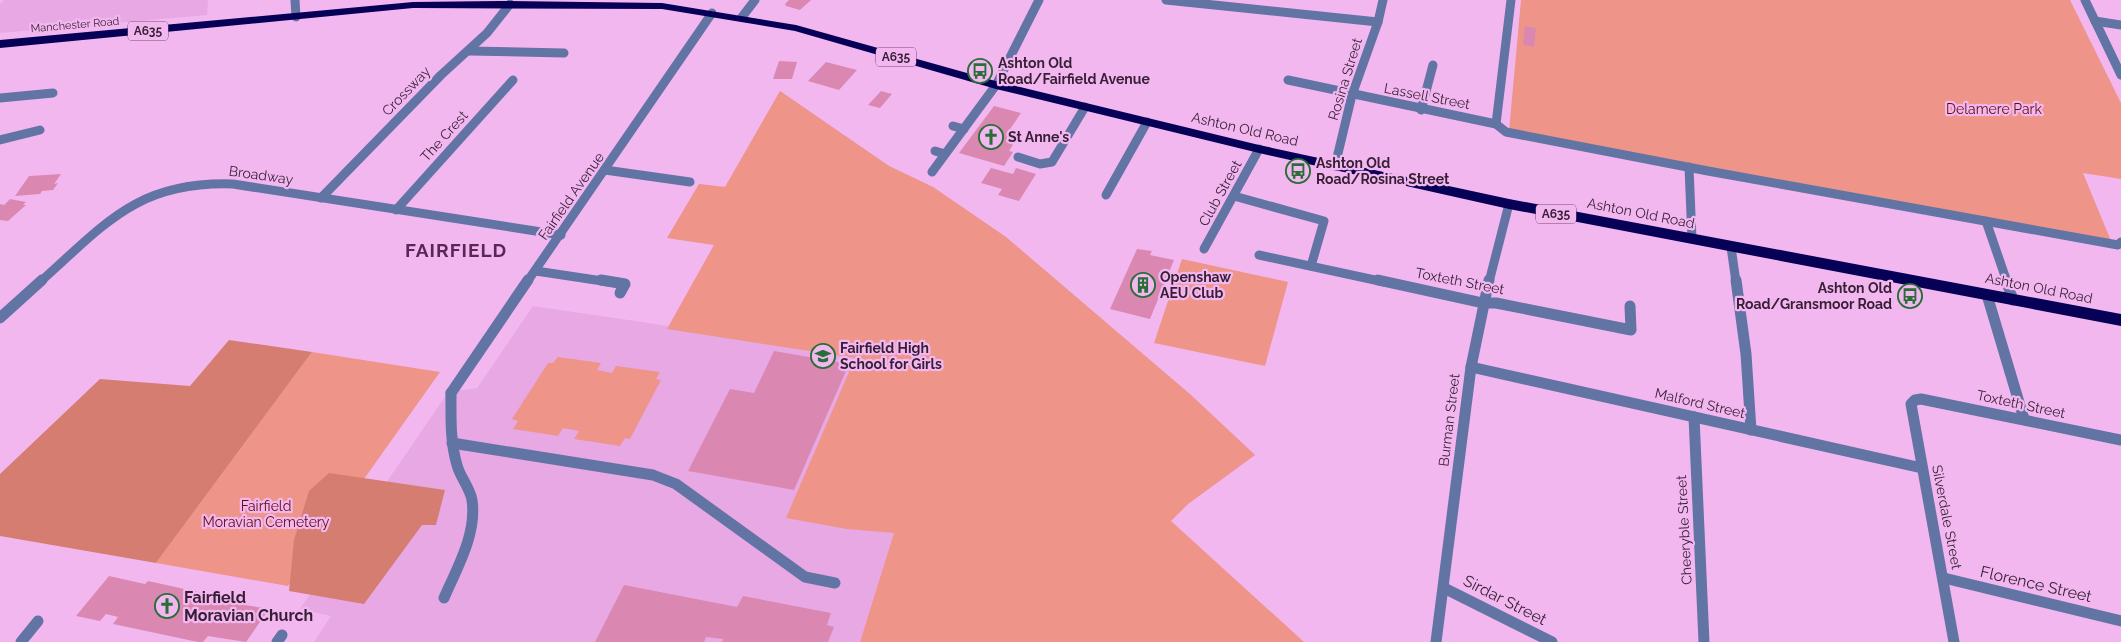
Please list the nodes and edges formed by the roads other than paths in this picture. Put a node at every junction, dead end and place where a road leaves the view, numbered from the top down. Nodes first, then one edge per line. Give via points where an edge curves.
1 (295, 0) edge
2 (755, 0) edge
3 (1039, 0) edge
4 (1166, 0) edge
5 (1383, 0) edge
6 (1511, 0) edge
7 (2085, 0) edge
8 (504, 3) edge
9 (662, 6) joint
10 (712, 13) junction
11 (296, 17) junction
12 (742, 17) junction
13 (2095, 21) junction
14 (1378, 22) junction
15 (2121, 25) edge
16 (0, 44) edge
17 (469, 51) junction
18 (564, 53) dead end
19 (1433, 65) dead end
20 (2121, 75) edge
21 (513, 80) dead end
22 (1288, 80) dead end
23 (996, 85) junction
24 (53, 93) dead end
25 (1352, 95) junction
26 (0, 98) edge
27 (1084, 107) junction
28 (1421, 110) junction
29 (1147, 122) junction
30 (1496, 124) junction
31 (953, 126) dead end
32 (964, 129) junction
33 (40, 130) dead end
34 (0, 140) edge
35 (1259, 149) junction
36 (934, 151) dead end
37 (945, 154) junction
38 (1018, 157) dead end
39 (1335, 166) junction
40 (1689, 167) junction
41 (606, 170) junction
42 (932, 172) dead end
43 (690, 182) dead end
44 (1106, 195) dead end
45 (1234, 196) junction
46 (321, 198) junction
47 (1508, 204) junction
48 (396, 210) junction
49 (1986, 221) junction
50 (561, 235) junction
51 (1692, 239) junction
52 (2121, 242) edge
53 (1731, 247) junction
54 (1204, 249) dead end
55 (1259, 255) dead end
56 (1311, 266) junction
57 (536, 271) junction
58 (620, 293) dead end
59 (1987, 295) junction
60 (2013, 300) junction
61 (1483, 303) junction
62 (1630, 306) dead end
63 (0, 318) edge
64 (2121, 320) edge
65 (1471, 367) junction
66 (1915, 400) joint
67 (1694, 417) junction
68 (2024, 419) junction
69 (1751, 430) junction
70 (2121, 440) edge
71 (452, 443) junction
72 (1922, 468) junction
73 (1944, 578) junction
74 (835, 583) dead end
75 (1444, 588) junction
76 (444, 598) dead end
77 (38, 621) dead end
78 (2121, 621) edge
79 (20, 642) edge
80 (1436, 642) edge
81 (1552, 642) edge
82 (1704, 642) edge
83 (1954, 642) edge

1 - 11 street
2 - 12 street
3 - 23 street
4 - 14 street
5 - 14 street, Rosina Street
6 - 30 street
7 - 13 street
8 - 9 highway, Manchester Road / A635
8 - 11 highway, Manchester Road / A635 via 413,5
8 - 17 street, Crossway via 502,18
9 - 10 highway, Ashton Old Road / A635
10 - 12 highway, Ashton Old Road / A635
10 - 41 street, Fairfield Avenue
11 - 16 highway, Manchester Road / A635
12 - 23 highway, Ashton Old Road / A635 via 796,28
13 - 15 street
13 - 20 street
14 - 25 street, Rosina Street
17 - 18 street
17 - 46 street, Crossway via 443,73
19 - 28 street
21 - 48 street, The Crest
22 - 25 street, Lassell Street
23 - 27 highway, Ashton Old Road / A635
23 - 32 street
24 - 26 street
25 - 28 street, Lassell Street
25 - 39 street, Rosina Street
27 - 29 highway, Ashton Old Road / A635
27 - 38 street via 1052,162 1040,164
28 - 30 street, Lassell Street
29 - 35 highway, Ashton Old Road / A635
29 - 44 street
30 - 40 street, Lassell Street via 1506,132
31 - 32 street
32 - 37 street
33 - 34 street
35 - 39 highway, Ashton Old Road / A635
35 - 45 street, Club Street
36 - 37 street
37 - 42 street
39 - 47 highway, Ashton Old Road / A635
40 - 49 street, Lassell Street
40 - 51 street
41 - 43 street
41 - 50 street, Fairfield Avenue
45 - 54 street, Club Street
45 - 56 street via 1324,221
46 - 48 street, Broadway
46 - 63 street, Broadway via 233,184 178,186 135,203 113,216
47 - 51 highway, Ashton Old Road / A635
47 - 61 street, Burman Street
48 - 50 street, Broadway
49 - 52 street, Lassell Street via 2118,245
49 - 60 street
50 - 57 street, Fairfield Avenue
51 - 53 highway, Ashton Old Road / A635
53 - 59 highway, Ashton Old Road / A635
53 - 69 street via 1746,354
55 - 56 street, Toxteth Street
56 - 61 street, Toxteth Street
57 - 58 street via 625,284
57 - 71 street, Fairfield Avenue via 451,393
59 - 60 highway, Ashton Old Road / A635
59 - 68 street
60 - 64 highway, Ashton Old Road / A635
61 - 62 street, Toxteth Street via 1631,330
61 - 65 street, Burman Street
65 - 67 street, Malford Street
65 - 75 street, Burman Street
66 - 68 street, Toxteth Street
66 - 72 street, Silverdale Street via 1911,404
67 - 69 street, Malford Street
67 - 82 street, Cheeryble Street
68 - 70 street, Toxteth Street
69 - 72 street, Malford Street
71 - 74 street via 653,475 676,484 805,577
71 - 76 street via 457,466 472,498 472,518 469,539
72 - 73 street, Silverdale Street
73 - 78 street, Florence Street
73 - 83 street, Silverdale Street
75 - 80 street, Burman Street
75 - 81 street, Sirdar Street
77 - 79 street

